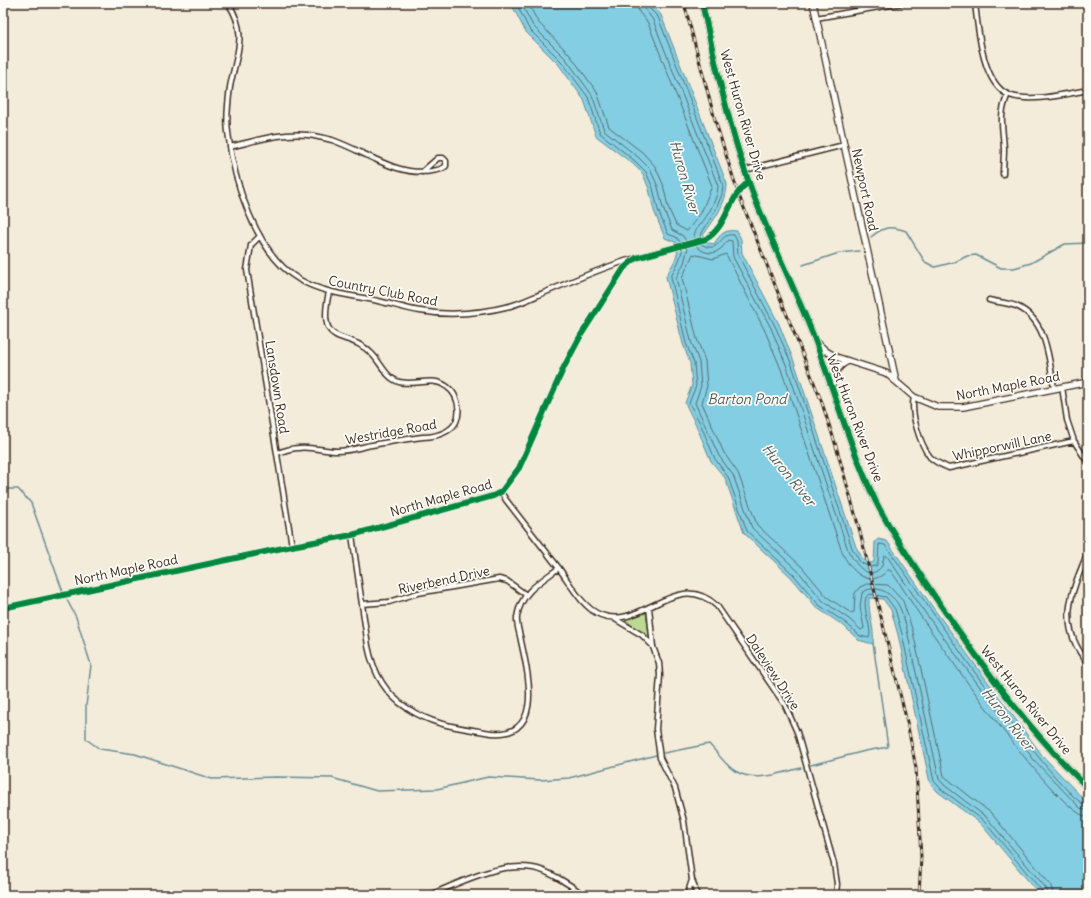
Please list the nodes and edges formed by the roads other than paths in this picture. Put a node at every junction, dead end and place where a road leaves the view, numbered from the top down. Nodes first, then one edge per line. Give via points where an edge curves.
1 (228, 3) edge
2 (702, 3) edge
3 (813, 3) edge
4 (902, 3) edge
5 (975, 3) edge
6 (816, 18) junction
7 (1088, 90) edge
8 (1008, 94) junction
9 (844, 145) junction
10 (230, 147) junction
11 (745, 170) junction
12 (422, 172) junction
13 (1003, 174) dead end
14 (749, 182) junction
15 (260, 236) junction
16 (636, 258) junction
17 (330, 292) junction
18 (989, 300) dead end
19 (815, 340) junction
20 (848, 361) junction
21 (896, 381) junction
22 (1088, 382) edge
23 (1062, 387) junction
24 (1054, 388) junction
25 (832, 391) junction
26 (914, 397) junction
27 (1074, 441) junction
28 (277, 453) junction
29 (1088, 463) edge
30 (501, 492) junction
31 (352, 535) junction
32 (292, 546) junction
33 (1088, 552) edge
34 (559, 568) junction
35 (525, 594) junction
36 (362, 604) junction
37 (649, 607) junction
38 (3, 608) edge
39 (615, 619) junction
40 (653, 647) junction
41 (1088, 663) edge
42 (1088, 788) edge
43 (692, 880) junction
44 (430, 895) edge
45 (584, 895) edge
46 (687, 895) edge
47 (697, 895) edge
48 (836, 895) edge

1 - 10 street, Country Club Road via 238,23 240,38 228,109
2 - 11 street, West Huron River Drive
3 - 6 street, Newport Road
4 - 6 street
5 - 8 street via 983,54 998,86
6 - 9 street, Newport Road
7 - 8 street via 1037,98 1021,98
8 - 13 street via 1002,110 1001,123 1004,148
9 - 11 street
9 - 21 street, Newport Road
10 - 12 street via 271,137 308,135 332,140 407,171
10 - 15 street, Country Club Road via 244,200
11 - 14 street, West Huron River Drive
12 - 12 street via 438,158 446,161 444,168
14 - 16 street, North Maple Road via 734,199 717,230 706,238
14 - 19 street, West Huron River Drive
15 - 17 street, Country Club Road via 288,273
15 - 28 street, Lansdown Road via 251,245 247,270
16 - 17 street, Country Club Road via 597,270 512,306 483,311 420,311
16 - 30 street, North Maple Road via 624,268 581,335 519,468
17 - 28 street, Westridge Road via 326,316 332,333 364,348 399,382 433,380 448,387 457,398 460,408 458,415 448,431 434,436 343,450 298,448
18 - 24 street via 1015,306 1033,318 1045,340
19 - 20 street, North Maple Road via 826,351
19 - 25 street, West Huron River Drive
20 - 21 street, North Maple Road via 880,371
20 - 25 street via 837,368
21 - 26 street, North Maple Road
22 - 23 street, North Maple Road
23 - 24 street, North Maple Road
23 - 27 street via 1067,420
24 - 26 street, North Maple Road via 950,408 938,407
25 - 42 street, West Huron River Drive via 863,471 893,533 1002,691
26 - 27 street, Whipporwill Lane via 913,416 924,445 930,456 949,468
27 - 29 street
28 - 32 street, Lansdown Road
30 - 31 street, North Maple Road
30 - 34 street
31 - 32 street, North Maple Road
31 - 36 street
32 - 38 street, North Maple Road
33 - 41 street via 1072,596 1070,626 1074,643
34 - 35 street
34 - 39 street via 590,608 600,615
35 - 36 street, Riverbend Drive via 499,578 418,593 389,602
35 - 36 street via 517,618 528,685 528,713 522,723 509,732 493,733 444,725 425,719 405,707 388,691 372,664
37 - 39 street, Daleview Drive
37 - 40 street
37 - 48 street, Daleview Drive via 683,593 697,593 708,598 717,606 785,705 796,732 834,864
39 - 40 street via 642,635
40 - 43 street via 660,675 656,715 660,758 676,788 684,821
43 - 46 street
43 - 47 street
44 - 45 street via 489,872 518,866 535,868 569,883

